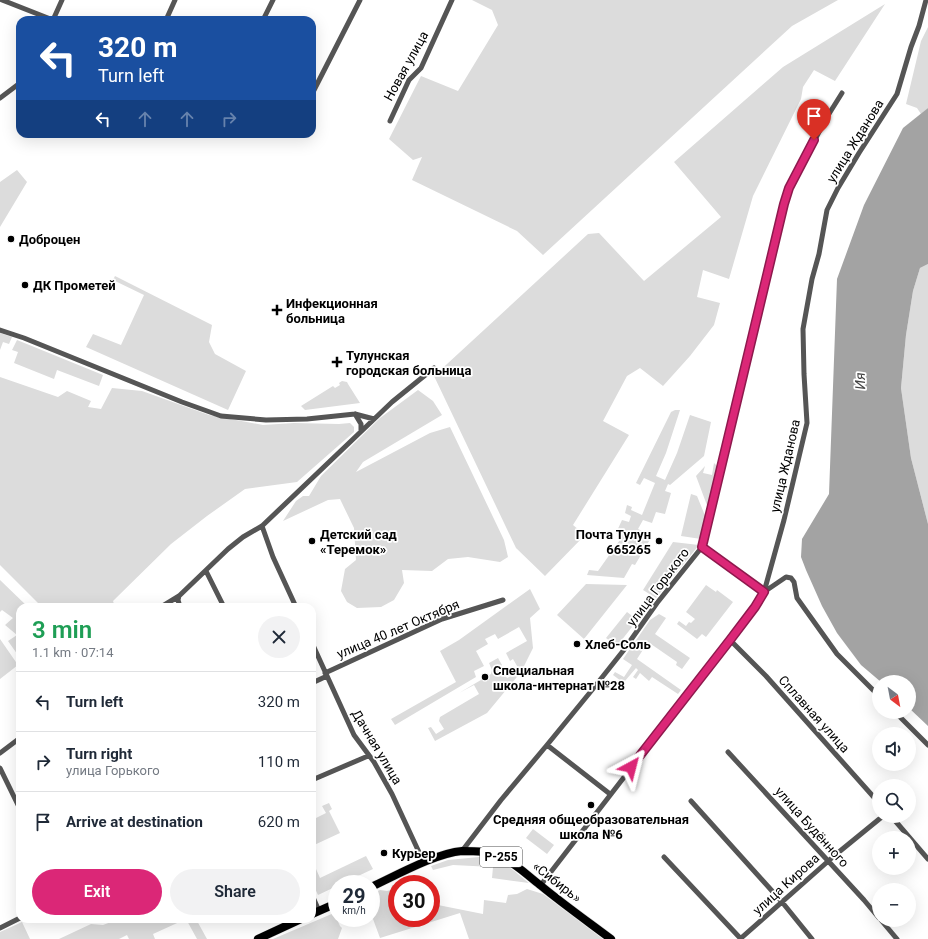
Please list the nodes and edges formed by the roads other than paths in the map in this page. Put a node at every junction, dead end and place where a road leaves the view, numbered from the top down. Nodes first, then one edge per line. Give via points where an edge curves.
1 (2, 0) edge
2 (62, 0) edge
3 (175, 0) edge
4 (273, 0) edge
5 (360, 0) edge
6 (452, 0) edge
7 (926, 0) edge
8 (43, 16) edge
9 (55, 16) edge
10 (168, 16) edge
11 (265, 16) edge
12 (16, 86) edge
13 (316, 86) edge
14 (842, 93) dead end
15 (0, 98) edge
16 (390, 121) dead end
17 (0, 330) edge
18 (434, 368) dead end
19 (355, 414) junction
20 (374, 419) junction
21 (361, 431) junction
22 (262, 526) junction
23 (702, 547) junction
24 (206, 571) junction
25 (764, 592) junction
26 (179, 596) junction
27 (503, 600) dead end
28 (168, 603) edge
29 (179, 603) edge
30 (222, 603) edge
31 (294, 603) edge
32 (730, 640) junction
33 (316, 652) edge
34 (326, 674) junction
35 (316, 680) edge
36 (872, 689) edge
37 (902, 719) edge
38 (16, 741) edge
39 (547, 745) junction
40 (928, 745) edge
41 (0, 752) edge
42 (728, 752) dead end
43 (368, 756) junction
44 (0, 768) edge
45 (316, 778) edge
46 (610, 794) junction
47 (872, 795) edge
48 (16, 801) edge
49 (691, 801) dead end
50 (875, 823) edge
51 (896, 823) edge
52 (462, 851) junction
53 (664, 857) dead end
54 (928, 859) edge
55 (828, 862) junction
56 (424, 863) junction
57 (380, 883) edge
58 (540, 886) junction
59 (782, 902) junction
60 (328, 907) edge
61 (872, 910) edge
62 (316, 913) edge
63 (16, 920) edge
64 (294, 923) edge
65 (887, 927) edge
66 (0, 928) edge
67 (258, 939) edge
68 (611, 939) edge
69 (741, 939) edge
70 (812, 939) edge
71 (897, 939) edge

1 - 8 street
2 - 9 street
3 - 10 street
4 - 11 street
5 - 13 street
6 - 16 street, Новая улица via 421,68 409,80
7 - 25 street, улица Жданова via 897,94 848,170 827,210 803,329 808,423
12 - 15 street
14 - 23 street, улица Горького via 789,188
17 - 19 street via 221,416 266,420
18 - 20 street
19 - 20 street
19 - 21 street via 361,424
20 - 21 street
21 - 22 street
22 - 24 street via 243,537
22 - 31 street
23 - 25 street
23 - 39 street, улица Горького
24 - 26 street
24 - 30 street
25 - 32 street, улица Жданова
25 - 36 street via 786,577 791,578 797,598 837,654
26 - 28 street
26 - 29 street
27 - 34 street, улица 40 лет Октября via 442,620
32 - 46 street, улица Жданова
32 - 47 street, Сплавная улица via 766,676
33 - 34 street, Дачная улица
34 - 35 street, улица 40 лет Октября
34 - 43 street, Дачная улица via 354,735
37 - 40 street
38 - 41 street
39 - 46 street
39 - 52 street, улица Горького
42 - 55 street, улица Будённого
43 - 45 street
43 - 56 street, Дачная улица via 392,794
44 - 48 street
46 - 58 street, улица Жданова
49 - 59 street
50 - 55 street, улица Кирова
51 - 54 street
52 - 56 highway, «Сибирь» / Р-255
52 - 58 highway, «Сибирь» / Р-255 via 498,855 516,865
53 - 69 street
55 - 59 street, улица Кирова
55 - 61 street, улица Будённого
56 - 57 highway, «Сибирь» / Р-255
58 - 68 highway, «Сибирь» / Р-255
59 - 69 street, улица Кирова
59 - 70 street
60 - 62 highway
63 - 66 street
64 - 67 highway
65 - 71 street, улица Будённого

